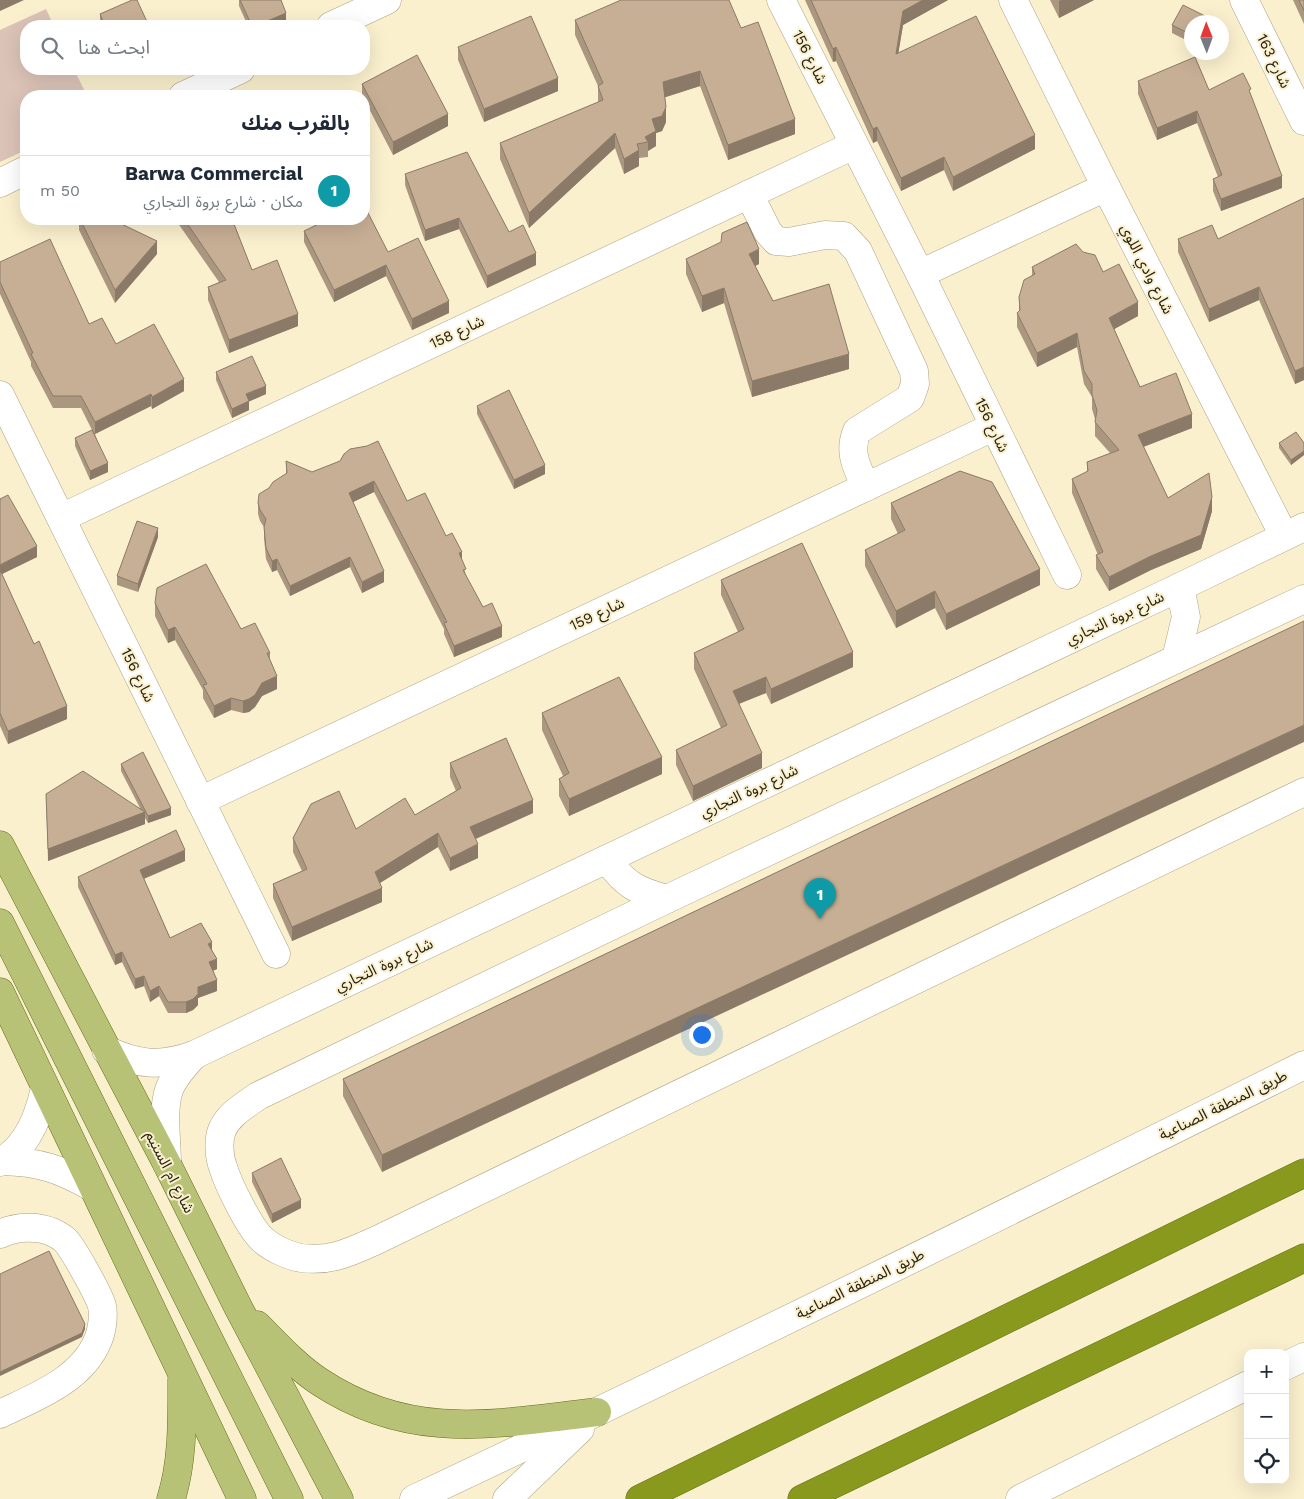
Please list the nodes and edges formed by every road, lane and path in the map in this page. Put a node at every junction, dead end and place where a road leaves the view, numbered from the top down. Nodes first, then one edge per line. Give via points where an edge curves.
1 (386, 0) edge
2 (781, 0) edge
3 (1013, 0) edge
4 (1244, 0) edge
5 (344, 20) edge
6 (228, 75) edge
7 (196, 90) edge
8 (1304, 121) edge
9 (854, 145) junction
10 (20, 173) edge
11 (0, 183) edge
12 (1106, 188) junction
13 (749, 194) junction
14 (920, 274) junction
15 (0, 395) edge
16 (993, 427) junction
17 (866, 486) junction
18 (61, 518) junction
19 (1294, 531) edge
20 (1066, 574) dead end
21 (1180, 587) junction
22 (1304, 599) edge
23 (1176, 659) junction
24 (1304, 792) edge
25 (200, 801) junction
26 (0, 845) edge
27 (607, 859) junction
28 (667, 899) junction
29 (0, 923) edge
30 (276, 954) dead end
31 (0, 992) edge
32 (106, 1050) junction
33 (194, 1055) junction
34 (1304, 1065) edge
35 (45, 1088) junction
36 (2, 1161) edge
37 (167, 1164) junction
38 (1304, 1174) edge
39 (92, 1187) junction
40 (0, 1234) edge
41 (1304, 1258) edge
42 (238, 1307) junction
43 (1304, 1357) edge
44 (1289, 1364) edge
45 (182, 1372) junction
46 (1244, 1387) edge
47 (597, 1412) junction
48 (0, 1414) edge
49 (172, 1499) edge
50 (242, 1499) edge
51 (288, 1499) edge
52 (338, 1499) edge
53 (414, 1499) edge
54 (507, 1499) edge
55 (640, 1499) edge
56 (802, 1499) edge
57 (1020, 1499) edge

1 - 5 street
2 - 9 street, شارع 156
3 - 12 street, شارع وادي اللوي
4 - 8 street, شارع 163
6 - 7 street
9 - 13 street, شارع 158
9 - 14 street, شارع 156
10 - 11 street
12 - 14 street
12 - 19 street, شارع وادي اللوي
13 - 17 street via 776,241 844,236 854,246 914,371 915,384 910,398 857,431 852,441 853,458
13 - 18 street, شارع 158
14 - 16 street, شارع 156
15 - 18 street, شارع 156
16 - 17 street, شارع 159
16 - 20 street, شارع 156
17 - 25 street, شارع 159
18 - 25 street, شارع 156
19 - 21 street, شارع بروة التجاري
21 - 23 street via 1186,617
21 - 27 street, شارع بروة التجاري
22 - 23 street
23 - 28 street
24 - 28 street via 395,1232 337,1257 318,1259 298,1258 263,1241 250,1224 222,1166 219,1146 222,1130 233,1114 258,1096
25 - 30 street, شارع 156
26 - 32 main road, شارع ام السنيم
27 - 28 street via 631,885
27 - 33 street, شارع بروة التجاري
29 - 51 main road
31 - 35 main road
32 - 33 street, شارع بروة التجاري via 123,1058 150,1063 177,1061
32 - 37 main road, شارع ام السنيم
33 - 37 street, شارع بروة التجاري via 169,1090 166,1103
34 - 47 street, طريق المنطقة الصناعية
35 - 36 street via 32,1128
35 - 39 main road
36 - 39 street via 28,1161 52,1167
37 - 42 main road, شارع ام السنيم
38 - 55 highway
39 - 45 main road
40 - 48 street via 38,1228 65,1240 96,1291 102,1308 98,1340 73,1373 54,1387
41 - 56 highway
42 - 47 main road via 318,1381 386,1415 455,1426
42 - 52 main road, شارع ام السنيم
43 - 44 street
45 - 49 main road via 179,1464
45 - 50 main road
46 - 57 street
47 - 53 street, طريق المنطقة الصناعية
47 - 54 street

